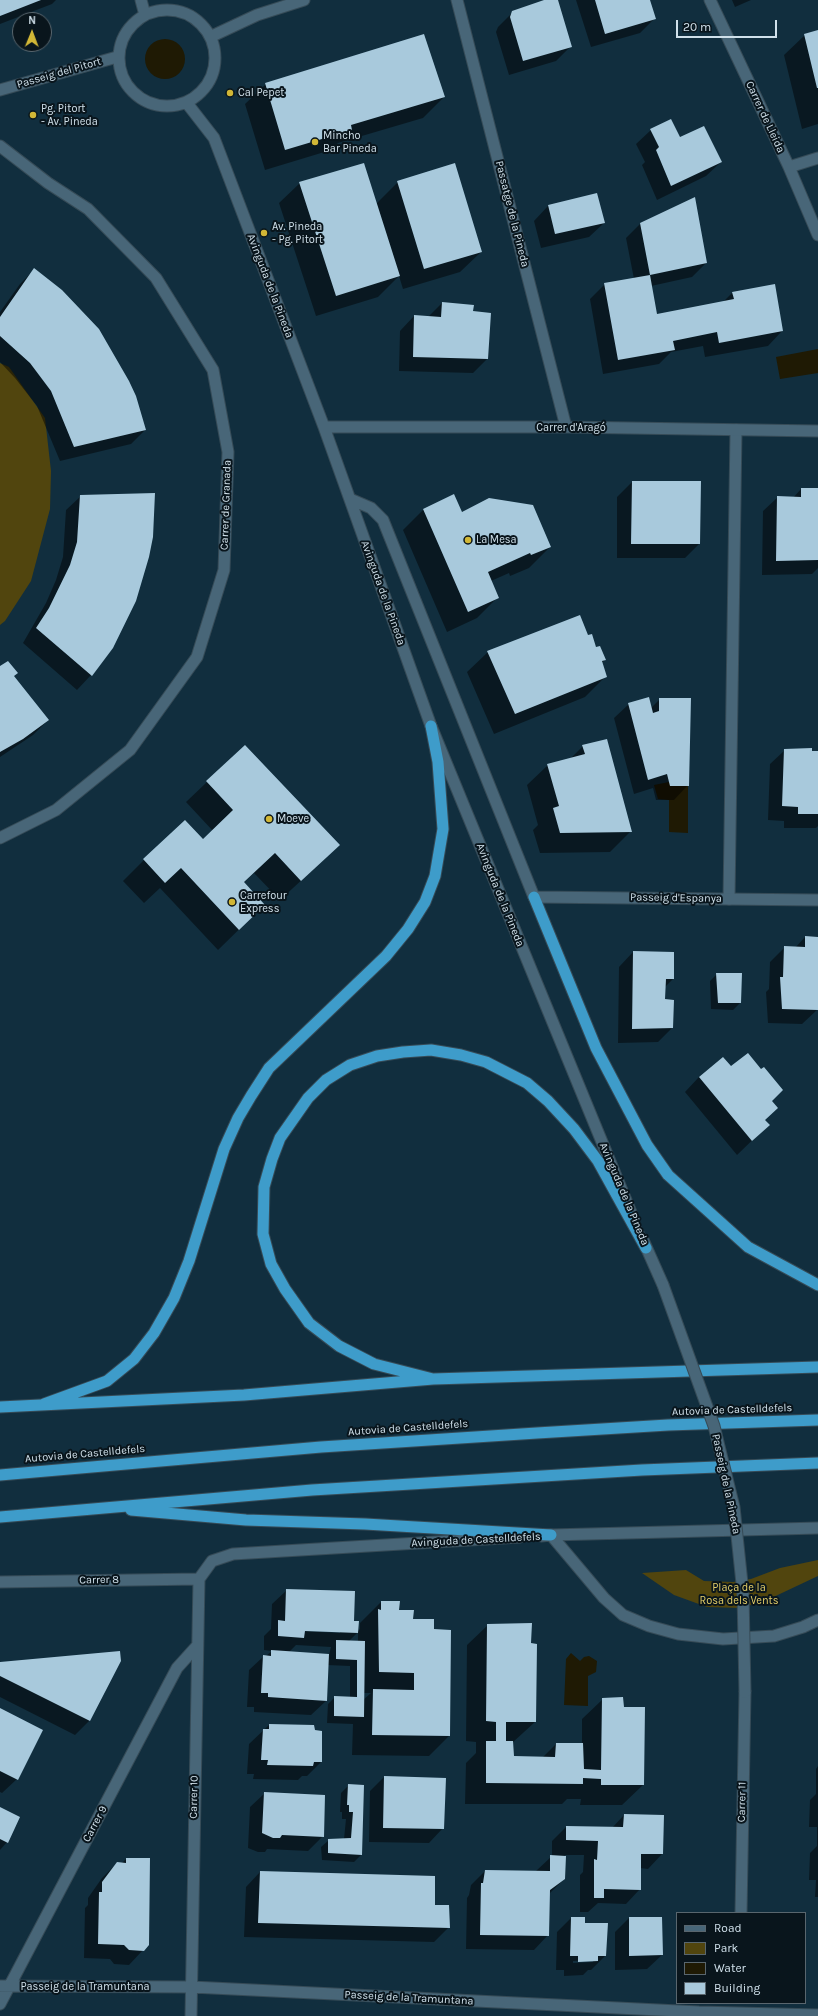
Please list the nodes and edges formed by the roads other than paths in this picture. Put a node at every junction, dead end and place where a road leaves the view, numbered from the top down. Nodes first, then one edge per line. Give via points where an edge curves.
1 (141, 0) edge
2 (304, 0) edge
3 (457, 0) edge
4 (710, 0) edge
5 (145, 15) junction
6 (210, 37) junction
7 (117, 57) junction
8 (0, 90) edge
9 (186, 102) junction
10 (0, 146) edge
11 (818, 158) edge
12 (788, 167) junction
13 (818, 235) edge
14 (324, 427) junction
15 (566, 427) junction
16 (736, 430) junction
17 (818, 431) edge
18 (350, 499) junction
19 (431, 726) junction
20 (0, 838) edge
21 (534, 897) junction
22 (729, 899) junction
23 (818, 900) edge
24 (646, 1248) junction
25 (663, 1285) joint
26 (818, 1285) edge
27 (818, 1367) edge
28 (433, 1379) junction
29 (44, 1404) junction
30 (0, 1407) edge
31 (818, 1420) edge
32 (818, 1463) edge
33 (0, 1475) edge
34 (99, 1507) junction
35 (0, 1517) edge
36 (818, 1528) edge
37 (551, 1535) junction
38 (199, 1579) junction
39 (0, 1582) edge
40 (818, 1620) edge
41 (196, 1647) junction
42 (744, 1692) joint
43 (741, 1912) edge
44 (5, 1986) edge
45 (192, 1988) junction
46 (0, 2004) edge
47 (740, 2011) edge
48 (818, 2015) edge
49 (191, 2016) edge

1 - 5 street
2 - 6 street via 257,15
3 - 15 street, Passatge de la Pineda
4 - 12 street, Carrer de Lleida
5 - 6 street via 159,10 175,10 189,15 202,24
5 - 7 street via 132,25 124,36
6 - 9 street via 215,52 214,67 209,81 199,93
7 - 8 street, Passeig del Pitort
7 - 9 street via 127,85 139,97 154,104 170,106
9 - 14 street, Avinguda de la Pineda via 214,138
10 - 20 street, Carrer de Granada via 48,183 88,208 156,278 213,370 228,452 224,570 197,656 130,750 56,810
11 - 12 street
12 - 13 street, Carrer de Lleida
14 - 15 street, Carrer d'Aragó
14 - 18 street, Avinguda de la Pineda
15 - 16 street, Carrer d'Aragó
16 - 17 street, Carrer d'Aragó
16 - 22 street
18 - 19 street, Avinguda de la Pineda
18 - 21 street via 371,508 383,520
19 - 24 street, Avinguda de la Pineda
19 - 29 highway via 438,762 442,829 435,876 425,902 408,929 386,956 269,1068 251,1096 224,1149 189,1261 174,1298 154,1333 134,1359 106,1381
21 - 22 street, Passeig d'Espanya
21 - 26 highway via 596,1048 647,1145 668,1175 748,1247
22 - 23 street, Passeig d'Espanya
24 - 25 street, Avinguda de la Pineda
24 - 28 highway via 598,1161 574,1129 527,1083 486,1062 431,1050 383,1055 350,1065 326,1080 308,1098 280,1138 264,1186 263,1234 271,1264 309,1323 339,1346 374,1364
25 - 42 street, Passeig de la Pineda, bridge via 714,1426 734,1508 743,1593
27 - 28 highway
28 - 29 highway via 244,1395
29 - 30 highway
31 - 33 highway, Autovia de Castelldefels via 668,1425 321,1447
32 - 34 highway via 642,1470
34 - 35 highway
34 - 37 highway via 246,1520
36 - 37 street
37 - 38 street, Avinguda de Castelldefels via 233,1554 212,1561
37 - 40 street, Avinguda de Castelldefels via 604,1598 623,1615 649,1626 678,1634 722,1640 774,1636
38 - 39 street, Carrer 8
38 - 41 street, Carrer 10
41 - 44 street, Carrer 9 via 177,1668
41 - 45 street, Carrer 10
42 - 43 street, Carrer 11
44 - 45 street, Passeig de la Tramuntana
44 - 46 street, Carrer 9
45 - 47 street, Passeig de la Tramuntana
45 - 49 street, Carrer 10
47 - 48 street, Passeig de la Tramuntana

